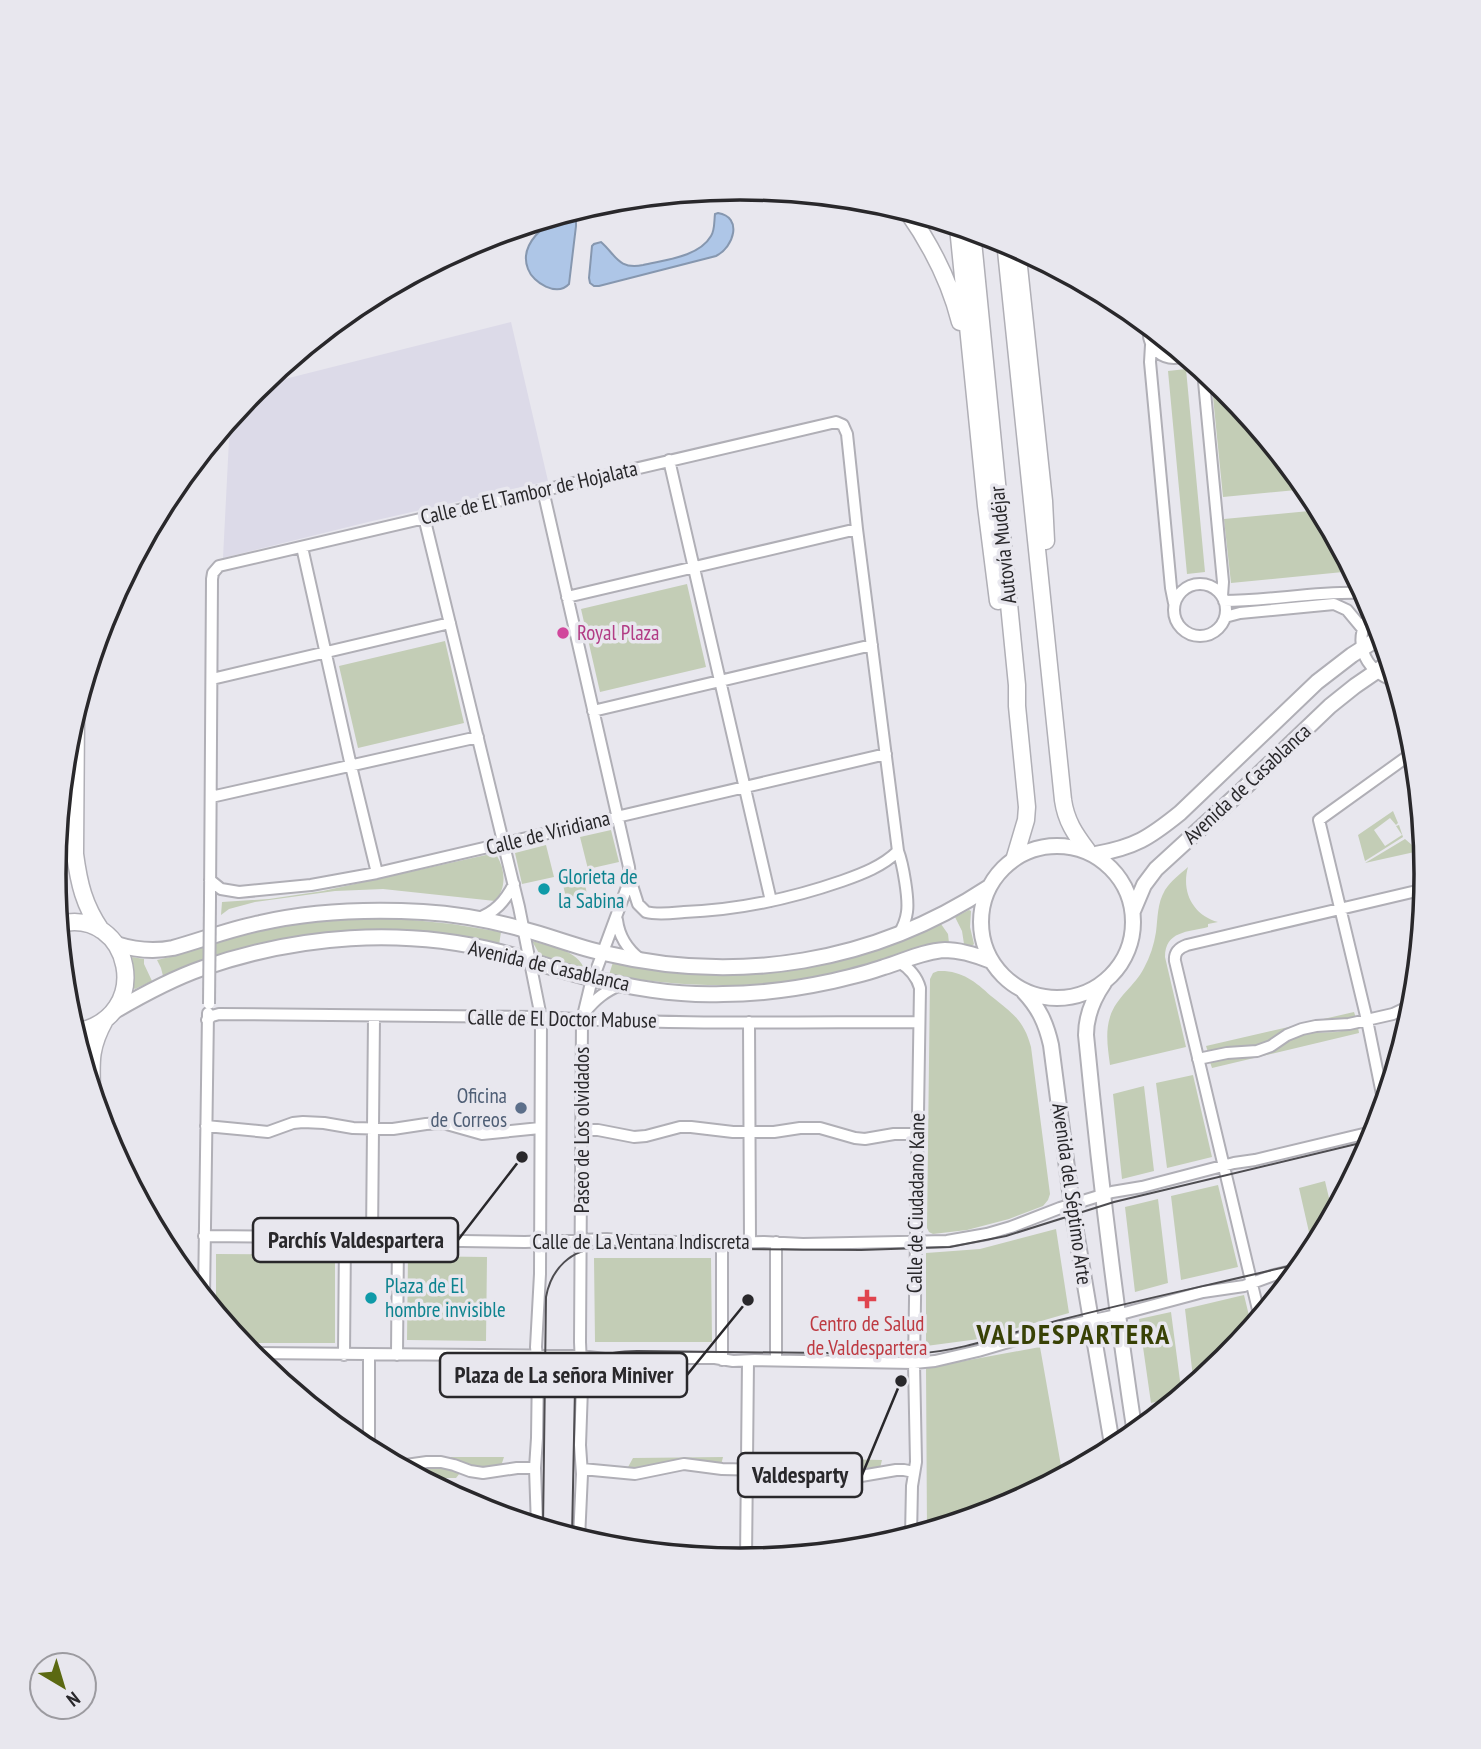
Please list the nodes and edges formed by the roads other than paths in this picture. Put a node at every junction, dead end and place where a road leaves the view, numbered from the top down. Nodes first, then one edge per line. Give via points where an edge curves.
1 (914, 223) edge
2 (959, 237) edge
3 (973, 242) edge
4 (1007, 256) edge
5 (1018, 261) edge
6 (1025, 264) edge
7 (1021, 287) junction
8 (1149, 339) edge
9 (1151, 345) junction
10 (1173, 358) edge
11 (1204, 386) edge
12 (975, 394) junction
13 (669, 460) junction
14 (543, 490) junction
15 (424, 517) junction
16 (857, 529) junction
17 (302, 547) junction
18 (694, 567) junction
19 (1352, 592) edge
20 (567, 597) junction
21 (1223, 599) junction
22 (1174, 603) junction
23 (1225, 617) junction
24 (450, 623) junction
25 (1365, 623) edge
26 (1362, 628) junction
27 (1373, 642) edge
28 (872, 645) junction
29 (1362, 648) junction
30 (1048, 652) junction
31 (325, 653) junction
32 (1382, 668) edge
33 (1377, 671) junction
34 (1385, 677) edge
35 (212, 679) junction
36 (721, 681) junction
37 (1017, 706) junction
38 (593, 711) junction
39 (478, 737) junction
40 (886, 754) junction
41 (1404, 759) edge
42 (76, 764) edge
43 (351, 766) junction
44 (745, 786) junction
45 (211, 797) junction
46 (617, 816) junction
47 (503, 844) junction
48 (898, 851) junction
49 (1091, 852) junction
50 (1015, 857) junction
51 (377, 873) junction
52 (630, 879) junction
53 (210, 880) junction
54 (514, 884) junction
55 (989, 887) junction
56 (1414, 892) edge
57 (771, 901) junction
58 (1340, 910) junction
59 (1133, 911) junction
60 (617, 916) junction
61 (476, 919) junction
62 (68, 924) edge
63 (524, 929) junction
64 (101, 930) junction
65 (899, 934) junction
66 (116, 944) junction
67 (602, 953) junction
68 (531, 960) junction
69 (991, 961) junction
70 (645, 962) junction
71 (899, 962) junction
72 (593, 978) junction
73 (1104, 982) junction
74 (622, 984) junction
75 (1020, 989) junction
76 (1401, 1010) edge
77 (109, 1016) junction
78 (374, 1017) junction
79 (541, 1017) junction
80 (583, 1017) junction
81 (207, 1020) junction
82 (1367, 1020) junction
83 (749, 1022) junction
84 (919, 1022) junction
85 (84, 1029) edge
86 (92, 1059) edge
87 (1198, 1059) junction
88 (1380, 1086) edge
89 (206, 1126) junction
90 (372, 1128) junction
91 (540, 1128) junction
92 (582, 1130) junction
93 (750, 1132) junction
94 (917, 1133) junction
95 (1362, 1135) edge
96 (1223, 1166) junction
97 (1103, 1195) junction
98 (1072, 1205) junction
99 (204, 1236) junction
100 (345, 1238) junction
101 (372, 1238) junction
102 (398, 1240) junction
103 (915, 1240) junction
104 (540, 1241) junction
105 (581, 1241) junction
106 (750, 1242) junction
107 (776, 1242) junction
108 (722, 1243) junction
109 (1284, 1273) edge
110 (204, 1282) edge
111 (1251, 1283) junction
112 (1257, 1307) edge
113 (1117, 1315) junction
114 (1090, 1321) junction
115 (267, 1353) edge
116 (344, 1355) junction
117 (369, 1355) junction
118 (397, 1355) junction
119 (581, 1356) junction
120 (537, 1357) junction
121 (722, 1360) junction
122 (775, 1360) junction
123 (748, 1361) junction
124 (914, 1363) junction
125 (1133, 1422) edge
126 (369, 1437) edge
127 (1111, 1438) edge
128 (414, 1464) edge
129 (535, 1468) junction
130 (582, 1469) junction
131 (747, 1469) junction
132 (914, 1472) junction
133 (537, 1517) edge
134 (911, 1527) edge
135 (579, 1529) edge
136 (746, 1548) edge

1 - 12 highway via 956,306
2 - 12 highway
3 - 37 highway, Autovía Mudéjar
4 - 30 highway, Autovía Mudéjar
5 - 7 highway
6 - 7 highway
7 - 30 highway via 1044,501 1051,633
8 - 9 street
9 - 10 street
9 - 22 street
11 - 21 street
12 - 37 highway via 1006,661
13 - 14 street, Calle de El Tambor de Hojalata
13 - 16 street, Calle de El Tambor de Hojalata via 840,423 847,434
13 - 18 street
14 - 15 street, Calle de El Tambor de Hojalata
14 - 20 street
15 - 17 street, Calle de El Tambor de Hojalata
15 - 24 street, Paseo de Los olvidados
16 - 18 street
16 - 28 street
17 - 31 street
17 - 35 street, Calle de El Tambor de Hojalata via 219,566 213,573
18 - 20 street
18 - 36 street
19 - 21 street
20 - 38 street
21 - 22 street via 1210,586 1196,584 1182,591
21 - 23 street
22 - 23 street via 1175,620 1193,635 1209,634
23 - 26 street via 1334,604 1347,610
24 - 31 street
24 - 39 street, Paseo de Los olvidados
25 - 26 street
26 - 29 street
27 - 29 main road, Avenida de Casablanca
28 - 36 street
28 - 40 street
29 - 33 street
29 - 49 main road, Avenida de Casablanca via 1311,687 1159,830 1128,847
30 - 49 highway, Autovía Mudéjar via 1065,814 1073,832
31 - 35 street
31 - 43 street
32 - 33 main road, Avenida de Casablanca
33 - 34 street
33 - 59 main road, Avenida de Casablanca via 1330,706 1156,869
35 - 45 street
36 - 38 street
36 - 44 street
37 - 50 highway, Autovía Mudéjar via 1027,807
38 - 46 street
39 - 43 street
39 - 47 street, Paseo de Los olvidados
40 - 44 street, Calle de Viridiana
40 - 48 street
41 - 58 street via 1319,820
42 - 64 highway via 78,874 84,901
43 - 45 street
43 - 51 street
44 - 46 street, Calle de Viridiana
44 - 57 street
45 - 53 street
46 - 47 street, Calle de Viridiana
46 - 52 street
47 - 51 street, Calle de Viridiana
47 - 54 street, Paseo de Los olvidados
48 - 57 street via 852,877
48 - 65 street via 908,907
49 - 50 main road via 1045,847
49 - 59 main road via 1121,880
50 - 55 main road
51 - 53 street, Calle de Viridiana via 239,891 221,889
52 - 57 street via 638,904 652,913 708,911
52 - 60 street, Paseo de Los olvidados
53 - 81 street, bridge
54 - 61 street via 502,904
54 - 63 street, Paseo de Los olvidados
55 - 65 main road, Avenida de Casablanca
55 - 69 main road via 980,919
56 - 58 street
58 - 82 street
58 - 87 street via 1177,951 1175,961
59 - 73 main road via 1130,947
60 - 67 street, Paseo de Los olvidados
60 - 70 street via 626,946
61 - 63 main road, Avenida de Casablanca
61 - 66 main road, Avenida de Casablanca via 426,912 340,912 261,922 165,950
62 - 64 highway
63 - 67 main road, Avenida de Casablanca
63 - 68 street, Paseo de Los olvidados
64 - 66 highway
65 - 70 main road, Avenida de Casablanca via 822,957 761,966
66 - 77 highway via 126,983
67 - 70 main road, Avenida de Casablanca
67 - 72 street, Paseo de Los olvidados
68 - 72 main road, Avenida de Casablanca
68 - 77 main road, Avenida de Casablanca via 407,938 300,943 201,968 155,988
68 - 79 street, Paseo de Los olvidados
69 - 71 main road, Avenida de Casablanca via 942,950
69 - 75 main road
71 - 74 main road, Avenida de Casablanca via 832,981 743,994 664,993
71 - 84 street, Calle de Ciudadano Kane via 909,968 919,985
72 - 74 main road, Avenida de Casablanca
72 - 80 street, Paseo de Los olvidados
73 - 75 main road via 1066,997
73 - 97 main road, Avenida del Séptimo Arte via 1086,1026
74 - 80 street via 600,996
75 - 98 main road, Avenida del Séptimo Arte via 1046,1024
76 - 82 street
77 - 85 highway
77 - 86 highway via 94,1040
78 - 79 street, Calle de El Doctor Mabuse
78 - 81 street, Calle de El Doctor Mabuse via 219,1014
78 - 90 street
79 - 80 street, Calle de El Doctor Mabuse
79 - 91 street, Paseo de Los olvidados
80 - 83 street, Calle de El Doctor Mabuse
80 - 92 street, Paseo de Los olvidados
81 - 89 street
82 - 87 street via 1309,1027 1258,1051
82 - 88 street
83 - 84 street, Calle de El Doctor Mabuse
83 - 93 street
84 - 94 street, Calle de Ciudadano Kane
87 - 96 street
89 - 90 street via 268,1132 303,1122
89 - 99 street
90 - 91 street via 443,1124 482,1134
90 - 101 street
91 - 104 street, Paseo de Los olvidados
92 - 93 street via 634,1137 680,1127
92 - 105 street, Paseo de Los olvidados
93 - 94 street via 820,1128 864,1139
93 - 106 street
94 - 103 street, Calle de Ciudadano Kane
95 - 96 street, Calle de La Ventana Indiscreta
96 - 97 street, Calle de La Ventana Indiscreta
96 - 111 street
97 - 98 street, Calle de La Ventana Indiscreta
97 - 113 main road, Avenida del Séptimo Arte
98 - 103 street, Calle de La Ventana Indiscreta via 987,1234 947,1241
98 - 114 main road, Avenida del Séptimo Arte
99 - 100 street, Calle de La Ventana Indiscreta
99 - 110 street
100 - 101 street, Calle de La Ventana Indiscreta
100 - 116 street
101 - 102 street, Calle de La Ventana Indiscreta
102 - 104 street, Calle de La Ventana Indiscreta
102 - 118 street
103 - 107 street, Calle de La Ventana Indiscreta
103 - 124 street, Calle de Ciudadano Kane
104 - 105 street, Calle de La Ventana Indiscreta
104 - 120 street, Paseo de Los olvidados
105 - 108 street, Calle de La Ventana Indiscreta
105 - 119 street, Paseo de Los olvidados
106 - 107 street, Calle de La Ventana Indiscreta
106 - 108 street, Calle de La Ventana Indiscreta
107 - 122 street
108 - 121 street
109 - 111 street
111 - 112 street
111 - 113 street
113 - 114 street
113 - 125 main road, Avenida del Séptimo Arte
114 - 124 street
114 - 127 main road, Avenida del Séptimo Arte
115 - 116 street
116 - 117 street
117 - 118 street
117 - 126 street
118 - 120 street
119 - 120 street
119 - 121 street via 620,1361
119 - 130 street, Paseo de Los olvidados
120 - 129 street, Paseo de Los olvidados
121 - 123 street
122 - 123 street
122 - 124 street
123 - 131 street
124 - 132 street, Calle de Ciudadano Kane
128 - 129 street via 441,1462 483,1473
129 - 133 street, Paseo de Los olvidados
130 - 131 street via 635,1474 684,1464
130 - 135 street, Paseo de Los olvidados
131 - 132 street via 812,1464 861,1476
131 - 136 street
132 - 134 street, Calle de Ciudadano Kane

